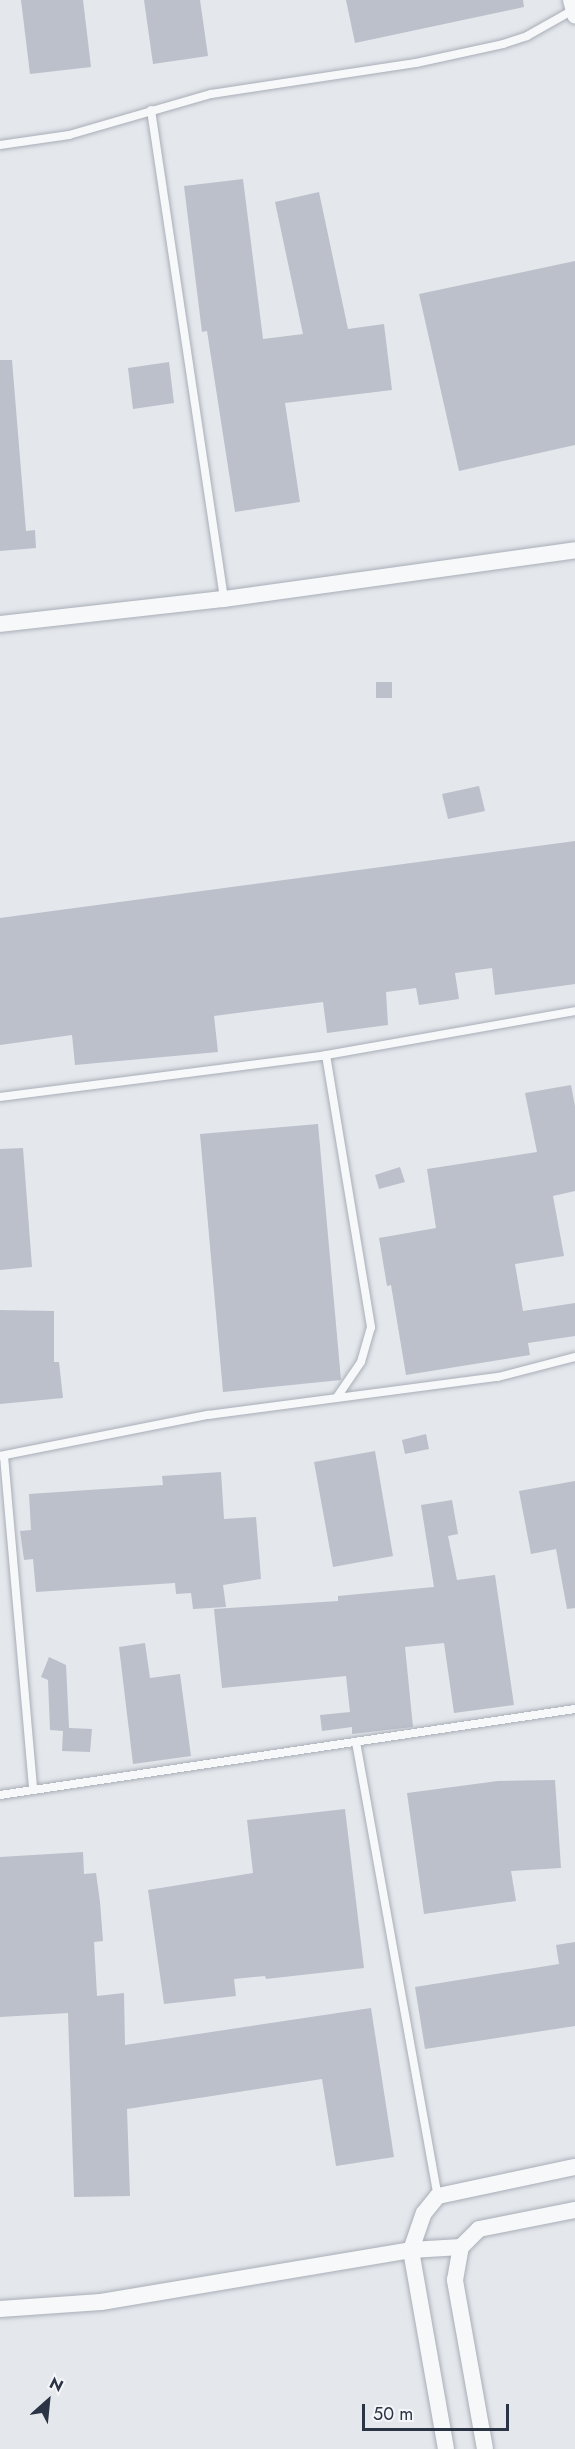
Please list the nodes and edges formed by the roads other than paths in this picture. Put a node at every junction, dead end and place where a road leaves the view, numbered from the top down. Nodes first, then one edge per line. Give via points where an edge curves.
1 (573, 8) edge
2 (151, 110) junction
3 (0, 146) edge
4 (575, 550) edge
5 (224, 599) junction
6 (0, 624) edge
7 (575, 1011) edge
8 (326, 1055) junction
9 (0, 1097) edge
10 (575, 1357) edge
11 (337, 1397) junction
12 (2, 1456) edge
13 (575, 1709) edge
14 (356, 1742) junction
15 (33, 1790) junction
16 (0, 1795) edge
17 (575, 2167) edge
18 (438, 2196) junction
19 (575, 2210) edge
20 (461, 2247) junction
21 (411, 2250) junction
22 (0, 2309) edge
23 (446, 2449) edge
24 (485, 2449) edge

1 - 2 lane via 527,36 503,44 416,63 211,94
2 - 3 lane via 69,135
2 - 5 lane
4 - 5 street
5 - 6 street
7 - 8 lane
8 - 9 lane
8 - 11 lane via 371,1327 361,1362
10 - 11 lane via 498,1377
11 - 12 lane via 208,1415
12 - 15 lane
13 - 14 lane
14 - 15 lane
14 - 18 lane
15 - 16 lane
17 - 18 street
18 - 21 street via 424,2213
19 - 20 street via 479,2229
20 - 21 street
20 - 24 street via 455,2280
21 - 22 street via 101,2302
21 - 23 street

